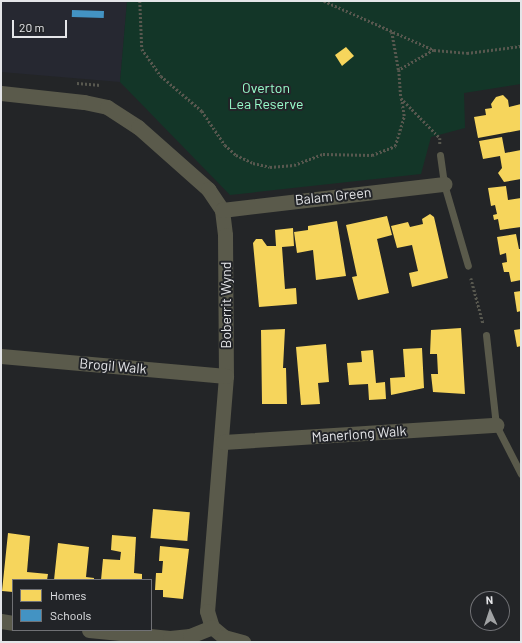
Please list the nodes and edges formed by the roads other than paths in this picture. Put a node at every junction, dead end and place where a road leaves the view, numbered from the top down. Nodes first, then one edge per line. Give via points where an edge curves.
1 (1, 93) edge
2 (440, 155) road end
3 (444, 184) junction
4 (222, 210) junction
5 (468, 266) road end
6 (486, 335) road end
7 (1, 356) edge
8 (226, 376) junction
9 (496, 425) junction
10 (223, 442) junction
11 (521, 474) edge
12 (1, 621) edge
13 (12, 623) edge
14 (212, 627) junction
15 (99, 631) edge
16 (242, 642) edge

1 - 4 street, Boberrit Wynd via 107,107 138,127 208,189
2 - 3 lane
3 - 4 street, Balam Green
3 - 5 lane
4 - 8 street, Boberrit Wynd via 225,235
6 - 9 lane
7 - 8 street, Brogil Walk
8 - 10 street, Boberrit Wynd
9 - 10 street, Manerlong Walk
9 - 11 lane
10 - 14 street, Boberrit Wynd via 207,593 207,611
12 - 13 street
14 - 15 street via 190,636 170,638
14 - 16 street via 224,637

